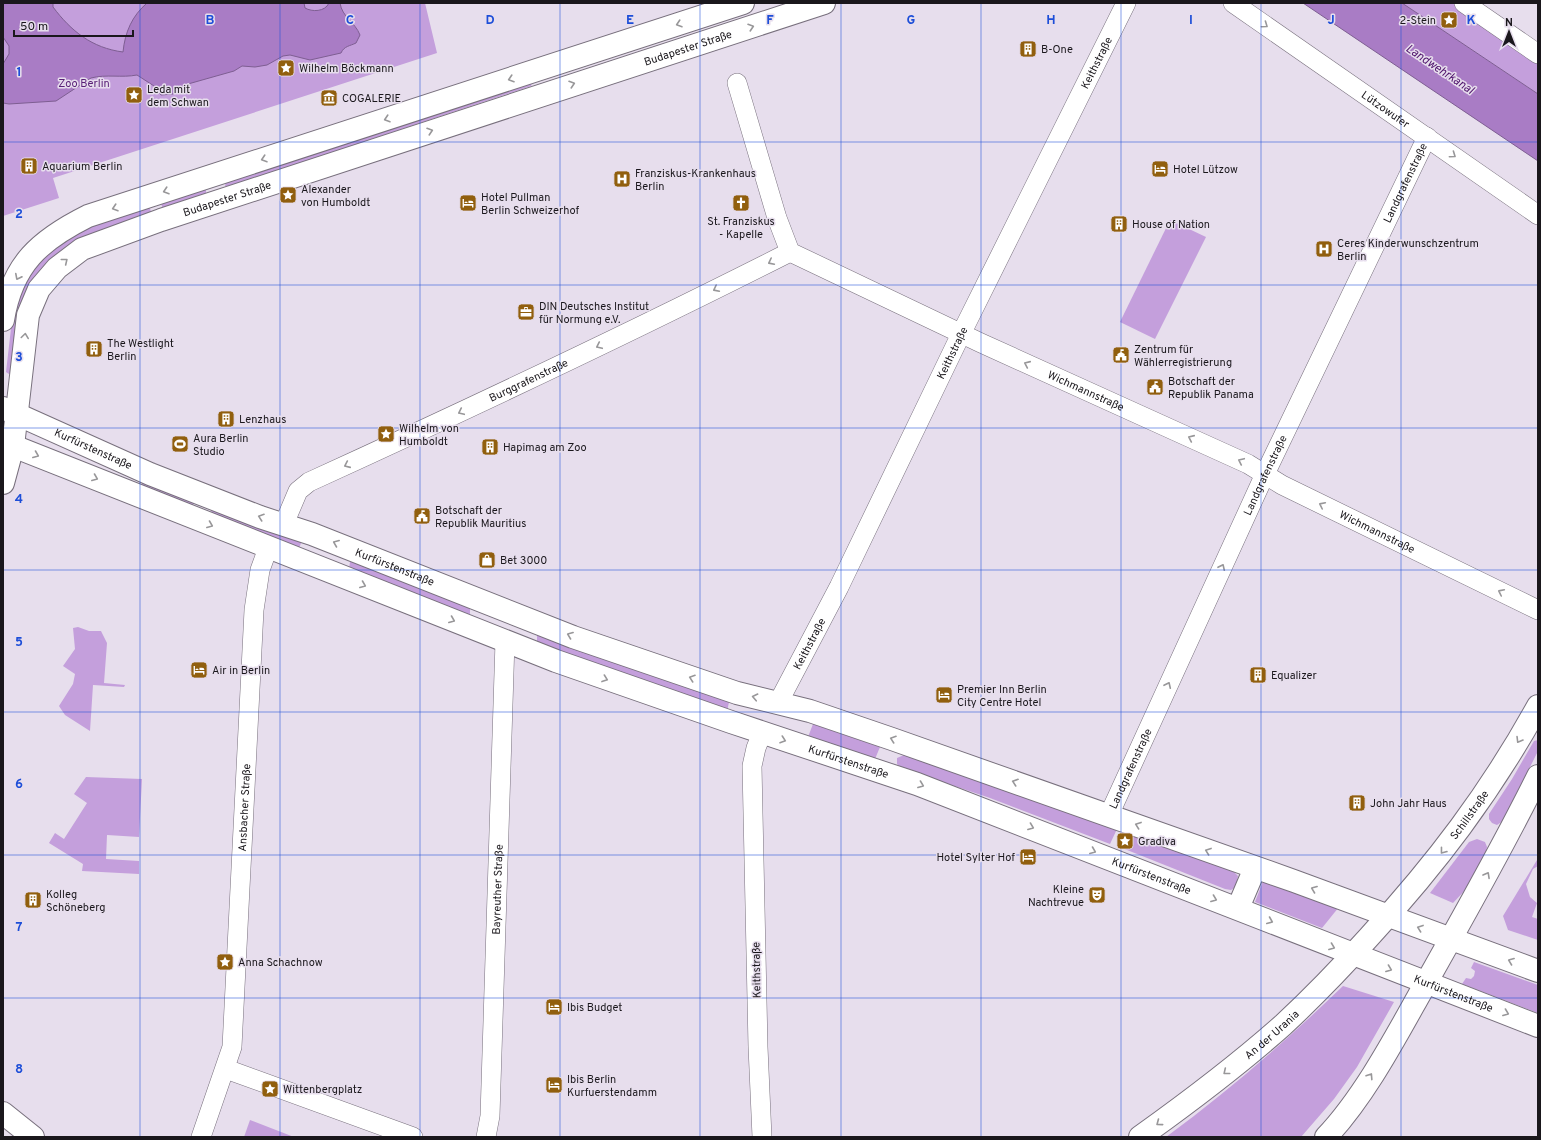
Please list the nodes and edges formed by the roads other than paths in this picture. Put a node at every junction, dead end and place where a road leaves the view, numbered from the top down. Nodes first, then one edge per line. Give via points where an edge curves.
1 (743, 3) edge
2 (824, 3) edge
3 (1126, 3) edge
4 (1233, 3) edge
5 (1464, 3) edge
6 (1538, 54) edge
7 (544, 68) junction
8 (737, 83) dead end
9 (552, 91) junction
10 (1427, 137) junction
11 (208, 177) junction
12 (216, 202) junction
13 (1538, 215) edge
14 (790, 252) junction
15 (3, 320) edge
16 (961, 334) junction
17 (10, 411) edge
18 (8, 444) edge
19 (1265, 474) junction
20 (3, 483) edge
21 (284, 524) junction
22 (268, 548) junction
23 (1538, 610) edge
24 (506, 611) junction
25 (505, 641) junction
26 (778, 703) junction
27 (1538, 706) edge
28 (762, 733) junction
29 (1538, 776) edge
30 (1109, 815) junction
31 (1255, 868) junction
32 (1238, 908) junction
33 (1389, 916) junction
34 (1451, 939) junction
35 (1353, 955) junction
36 (1538, 971) edge
37 (1426, 983) junction
38 (1538, 1026) edge
39 (226, 1069) junction
40 (3, 1114) edge
41 (33, 1137) edge
42 (201, 1137) edge
43 (413, 1137) edge
44 (486, 1137) edge
45 (762, 1137) edge
46 (1140, 1137) edge
47 (1326, 1137) edge

1 -> 7 main road
9 -> 2 main road, Budapester Straße
3 - 16 street, Keithstraße
4 -> 10 street, Lützowufer
5 - 6 street
7 - 9 main road
7 -> 11 main road
8 - 14 street via 777,218
12 -> 9 main road, Budapester Straße
10 -> 13 street, Lützowufer
10 - 19 street, Landgrafenstraße
11 - 12 main road
11 -> 15 main road via 88,216 60,230 30,256 17,276 5,306
17 -> 12 main road, Budapester Straße via 28,315 39,289 47,278 67,258 82,249
14 - 16 street, Wichmannstraße
14 -> 21 street, Burggrafenstraße via 424,430 309,482 298,491
19 -> 16 street, Wichmannstraße
16 - 26 street, Keithstraße via 839,587
17 - 18 main road, Budapester Straße
21 -> 17 main road, Kurfürstenstraße via 150,474
18 - 20 main road, Budapester Straße
18 -> 22 main road, Kurfürstenstraße
23 -> 19 street, Wichmannstraße
30 -> 19 street, Landgrafenstraße
24 -> 21 main road, Kurfürstenstraße
22 -> 25 main road, Kurfürstenstraße
22 - 39 street, Ansbacher Straße via 260,570 254,610 232,1047
24 - 25 main road
26 -> 24 main road, Kurfürstenstraße via 737,693 627,656
25 -> 28 main road, Kurfürstenstraße
25 - 44 street, Bayreuther Straße via 490,1116
26 - 28 main road
30 -> 26 main road, Kurfürstenstraße via 827,716
27 -> 33 main road, Schillstraße via 1477,806 1418,883
28 -> 32 main road, Kurfürstenstraße via 916,784
28 - 45 street, Keithstraße via 752,766
34 -> 29 main road
31 -> 30 main road, Kurfürstenstraße
31 - 32 main road
33 -> 31 main road, Kurfürstenstraße
32 -> 35 main road, Kurfürstenstraße
34 -> 33 main road, Kurfürstenstraße
33 - 35 main road, An der Urania
36 -> 34 main road, Kurfürstenstraße
34 - 37 main road
35 -> 37 main road, Kurfürstenstraße
35 -> 46 main road, An der Urania via 1282,1025 1218,1079
37 -> 38 main road, Kurfürstenstraße
47 -> 37 main road via 1339,1124 1392,1044
39 - 42 street
39 - 43 street
40 - 41 main road

